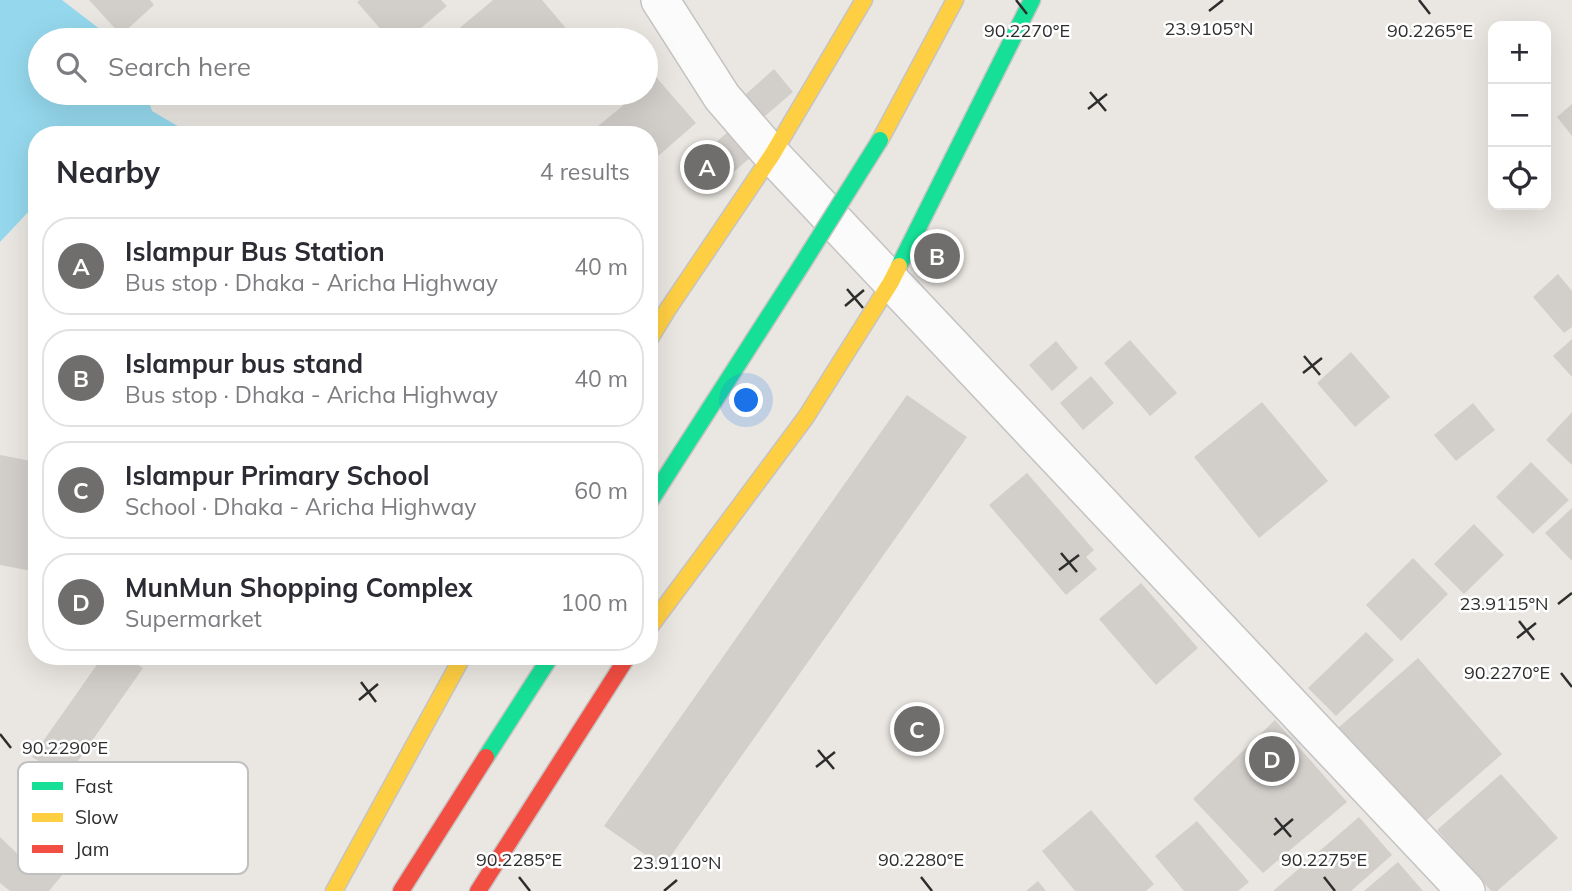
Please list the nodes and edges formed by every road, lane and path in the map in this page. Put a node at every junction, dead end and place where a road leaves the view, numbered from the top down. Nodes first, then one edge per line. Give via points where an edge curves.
1 (660, 0) edge
2 (864, 0) edge
3 (955, 0) edge
4 (1032, 0) edge
5 (772, 155) junction
6 (891, 282) junction
7 (658, 325) edge
8 (658, 489) edge
9 (658, 616) edge
10 (458, 665) edge
11 (545, 665) edge
12 (622, 665) edge
13 (334, 891) edge
14 (401, 891) edge
15 (478, 891) edge
16 (1466, 891) edge

1 - 5 street via 723,97
2 - 5 highway
3 - 8 highway, bridge via 880,140
4 - 6 highway
5 - 6 street
5 - 7 highway
6 - 9 highway via 806,417
6 - 16 street
10 - 13 highway
11 - 14 highway
12 - 15 highway

